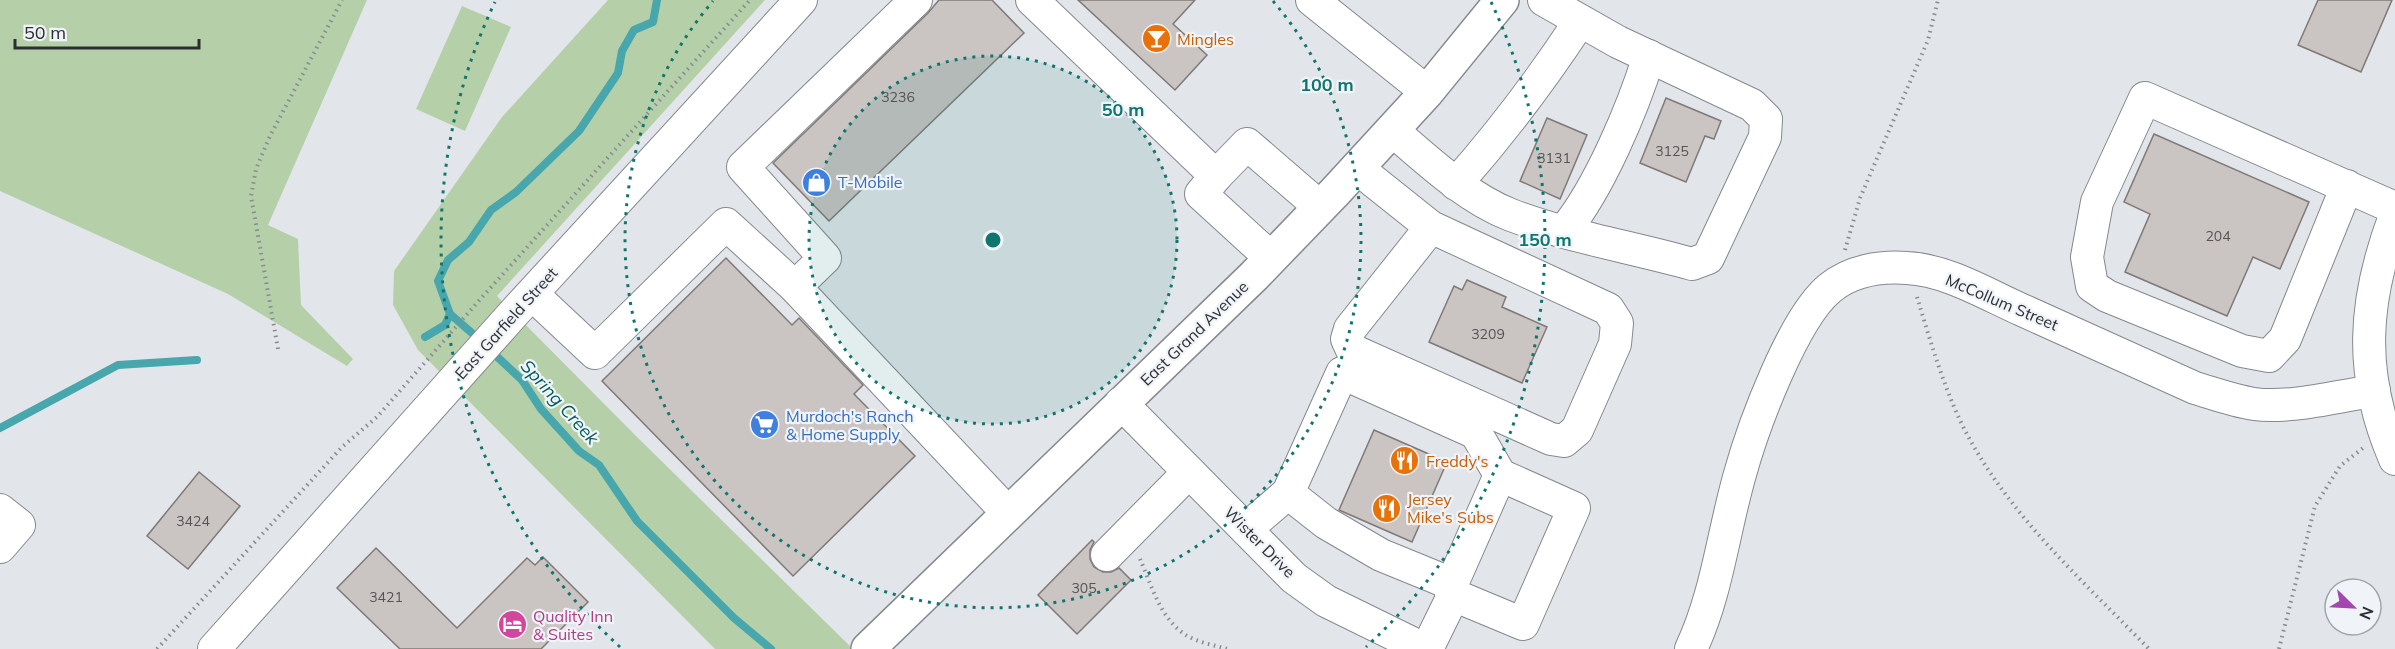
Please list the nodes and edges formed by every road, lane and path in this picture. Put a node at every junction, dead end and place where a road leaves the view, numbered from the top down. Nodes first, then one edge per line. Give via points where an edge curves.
1 (342, 0) edge
2 (750, 0) edge
3 (801, 0) edge
4 (916, 0) edge
5 (1032, 0) edge
6 (1312, 0) edge
7 (1502, 0) edge
8 (1544, 0) edge
9 (1938, 0) edge
10 (1580, 21) junction
11 (1649, 56) junction
12 (1427, 92) junction
13 (1392, 130) junction
14 (1357, 168) junction
15 (1216, 176) junction
16 (1456, 184) junction
17 (2347, 186) junction
18 (1320, 207) junction
19 (2395, 208) edge
20 (2395, 216) edge
21 (1431, 227) junction
22 (1564, 231) junction
23 (1271, 258) junction
24 (1908, 268) junction
25 (1843, 281) junction
26 (795, 287) junction
27 (523, 304) junction
28 (278, 349) dead end
29 (1121, 403) junction
30 (2386, 422) edge
31 (1189, 472) junction
32 (1500, 475) junction
33 (1288, 494) junction
34 (0, 510) edge
35 (1008, 513) junction
36 (1246, 529) junction
37 (1118, 545) joint
38 (0, 547) edge
39 (1451, 589) junction
40 (158, 649) edge
41 (214, 649) edge
42 (868, 649) edge
43 (1228, 649) edge
44 (1425, 649) edge
45 (1691, 649) edge
46 (2149, 649) edge
47 (2279, 649) edge

1 - 28 path via 270,136 256,169 251,196
2 - 40 path via 377,417 342,447
3 - 27 street, East Garfield Street
4 - 26 street via 743,167 825,258
5 - 15 street
6 - 12 street
7 - 12 main road, East Grand Avenue
8 - 10 street
9 - 25 path via 1928,40 1860,198 1846,242
10 - 11 street
10 - 16 street via 1502,132
11 - 22 street via 1615,141 1581,211
11 - 22 street via 1752,105 1766,119 1765,137 1708,258 1692,264
12 - 13 main road, East Grand Avenue
13 - 14 main road, East Grand Avenue
13 - 16 street
14 - 18 main road, East Grand Avenue
14 - 21 street
15 - 18 street via 1247,144
15 - 23 street via 1201,194
16 - 22 street via 1509,214
17 - 17 street via 2284,339 2269,356 2242,351 2107,296 2092,286 2088,257 2097,202 2145,98
17 - 19 street
18 - 23 main road, East Grand Avenue
20 - 30 street via 2370,302 2369,352
21 - 21 street via 1608,309 1613,316 1617,323 1615,344 1577,430 1564,441 1551,440 1352,350 1347,339 1350,329
23 - 29 main road, East Grand Avenue
24 - 25 street, McCollum Street via 1881,268
24 - 30 street, McCollum Street via 1954,279 2195,388 2233,400 2285,404
24 - 46 path via 1936,361 1969,438 2022,517
25 - 45 street, McCollum Street via 1830,288 1808,313 1787,351 1740,474 1712,594
26 - 27 street via 726,224 596,353
26 - 35 street
27 - 41 street, East Garfield Street
29 - 31 street, Wister Drive
29 - 35 main road, East Grand Avenue
30 - 47 path via 2340,466 2315,506
31 - 36 street, Wister Drive
31 - 37 street
32 - 33 street via 1476,434 1342,373
32 - 39 street
32 - 39 street via 1574,508 1523,624
33 - 36 street
33 - 39 street via 1326,523
34 - 38 street via 19,525
35 - 42 main road, East Grand Avenue
36 - 44 street, Wister Drive via 1294,578 1326,601
37 - 43 path via 1182,633
39 - 44 street via 1451,600

